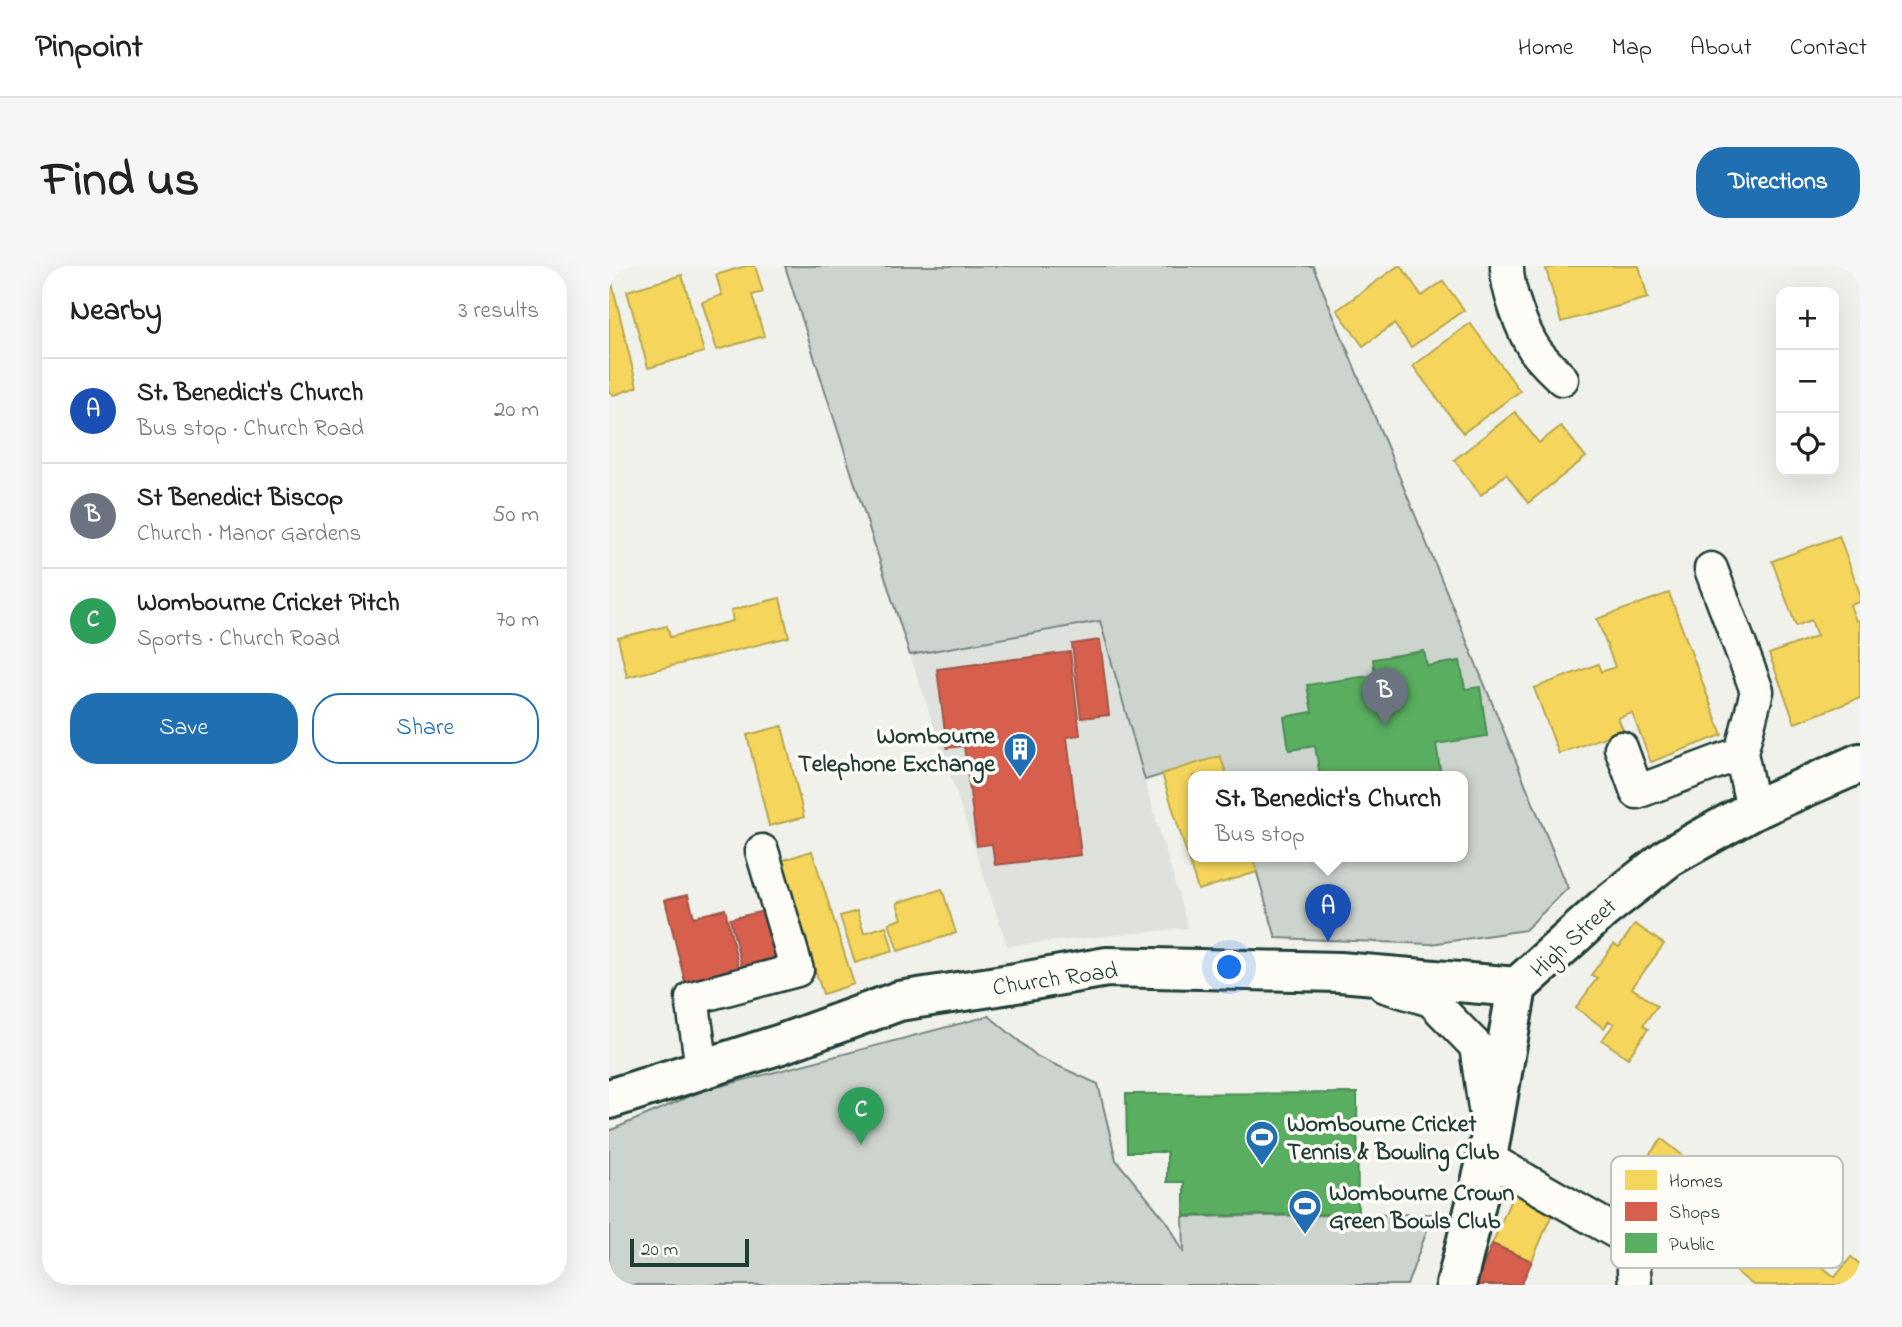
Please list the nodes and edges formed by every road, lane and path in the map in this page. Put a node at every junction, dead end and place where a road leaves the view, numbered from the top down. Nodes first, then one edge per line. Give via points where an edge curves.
1 (1507, 266) edge
2 (1562, 379) dead end
3 (1711, 569) dead end
4 (1621, 748) dead end
5 (1741, 753) junction
6 (1860, 763) edge
7 (1753, 810) junction
8 (762, 851) dead end
9 (1340, 972) junction
10 (1517, 987) junction
11 (702, 1068) junction
12 (609, 1099) edge
13 (1489, 1150) junction
14 (1611, 1228) edge
15 (1456, 1285) edge

1 - 2 street via 1518,315 1535,350
3 - 5 street via 1757,691
4 - 5 street via 1637,792
5 - 7 street
6 - 7 street, High Street
7 - 10 street, High Street via 1669,857
8 - 11 street via 797,970 692,998
9 - 10 street, Church Road
9 - 11 street, Church Road via 1107,967 899,1001
9 - 13 street via 1431,1000 1476,1046
10 - 13 street, High Street
11 - 12 street, Church Road
13 - 14 street
13 - 15 street, High Street

